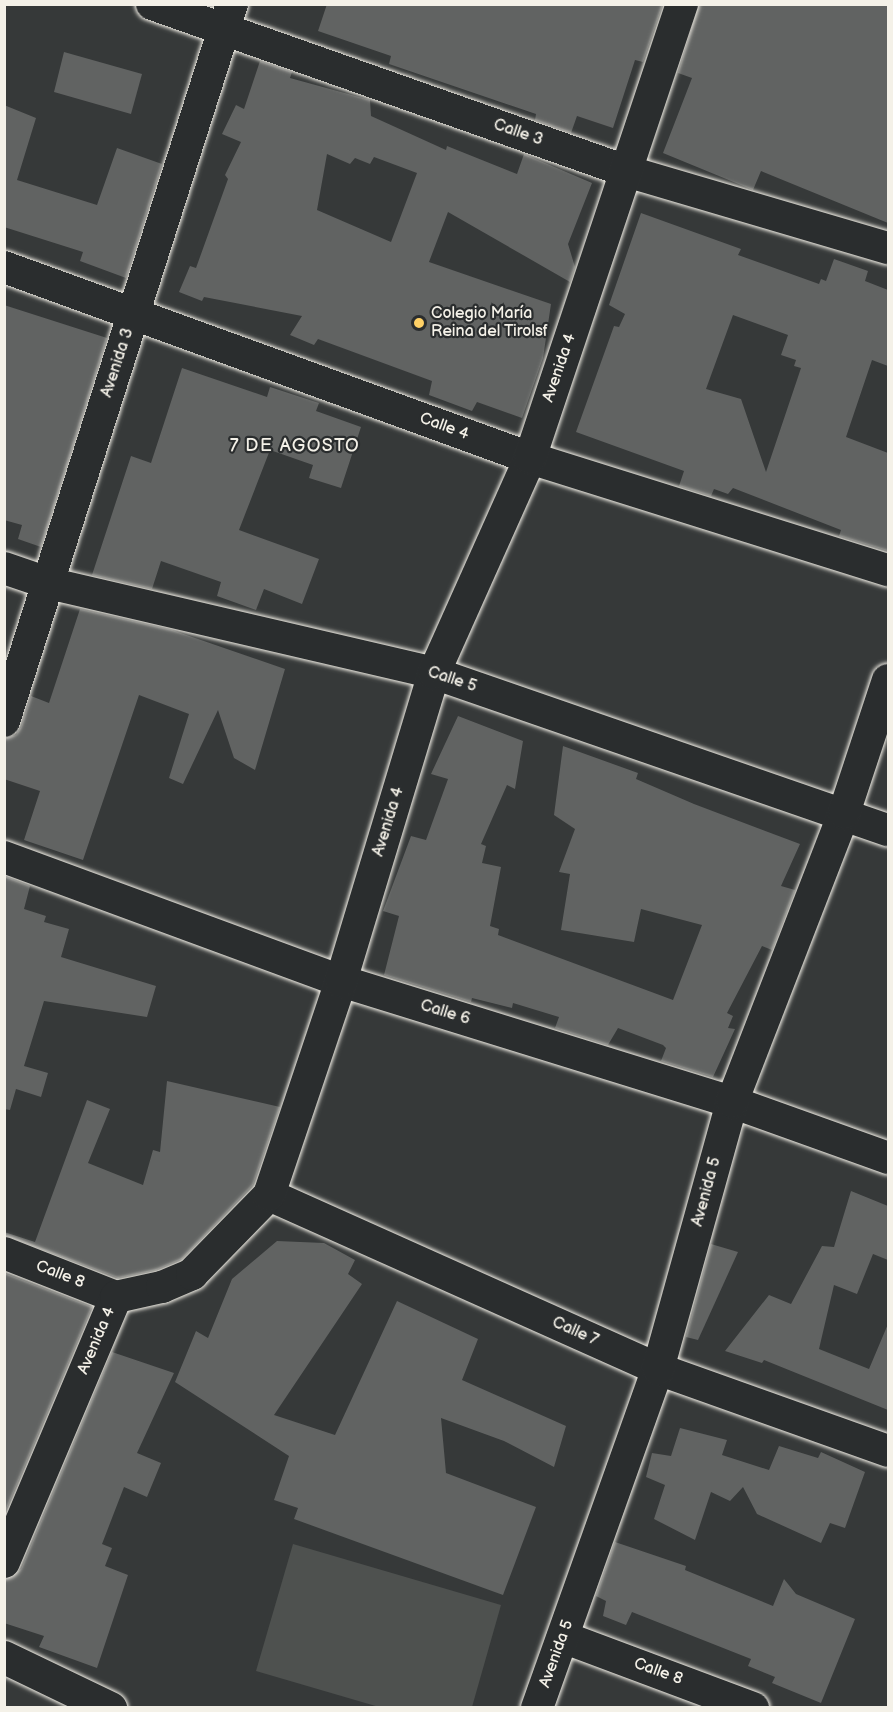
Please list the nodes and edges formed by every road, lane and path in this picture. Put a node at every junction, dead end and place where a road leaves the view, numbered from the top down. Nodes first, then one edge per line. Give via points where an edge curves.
1 (152, 4) edge
2 (682, 4) edge
3 (228, 17) edge
4 (626, 171) junction
5 (888, 248) edge
6 (4, 267) edge
7 (133, 316) junction
8 (530, 458) junction
9 (4, 568) edge
10 (888, 570) edge
11 (48, 583) junction
12 (434, 673) junction
13 (888, 680) edge
14 (4, 721) edge
15 (844, 813) junction
16 (888, 830) edge
17 (4, 857) edge
18 (341, 981) junction
19 (732, 1102) junction
20 (888, 1158) edge
21 (269, 1195) junction
22 (4, 1253) edge
23 (116, 1297) junction
24 (658, 1369) junction
25 (888, 1451) edge
26 (4, 1562) edge
27 (563, 1637) junction
28 (4, 1657) edge
29 (110, 1707) edge
30 (537, 1707) edge
31 (753, 1707) edge

1 - 3 street, Calle 3
2 - 4 street, Avenida 4
3 - 4 street, Calle 3
3 - 7 street, Avenida 3
4 - 5 street, Calle 3
4 - 8 street, Avenida 4
6 - 7 street, Calle 4
7 - 8 street, Calle 4
7 - 11 street, Avenida 3
8 - 10 street, Calle 4
8 - 12 street, Avenida 4
9 - 11 street, Calle 5
11 - 12 street, Calle 5
11 - 14 street, Avenida 3
12 - 15 street, Calle 5
12 - 18 street, Avenida 4
13 - 15 street, Avenida 5
15 - 16 street, Calle 5
15 - 19 street, Avenida 5
17 - 18 street, Calle 6
18 - 19 street, Calle 6
18 - 21 street, Avenida 4
19 - 20 street, Calle 6
19 - 24 street, Avenida 5
21 - 23 street, Avenida 4 via 192,1274 162,1287
21 - 24 street, Calle 7
22 - 23 street, Calle 8
23 - 26 street, Avenida 4
24 - 25 street, Calle 7
24 - 27 street, Avenida 5
27 - 30 street, Avenida 5
27 - 31 street, Calle 8
28 - 29 street

